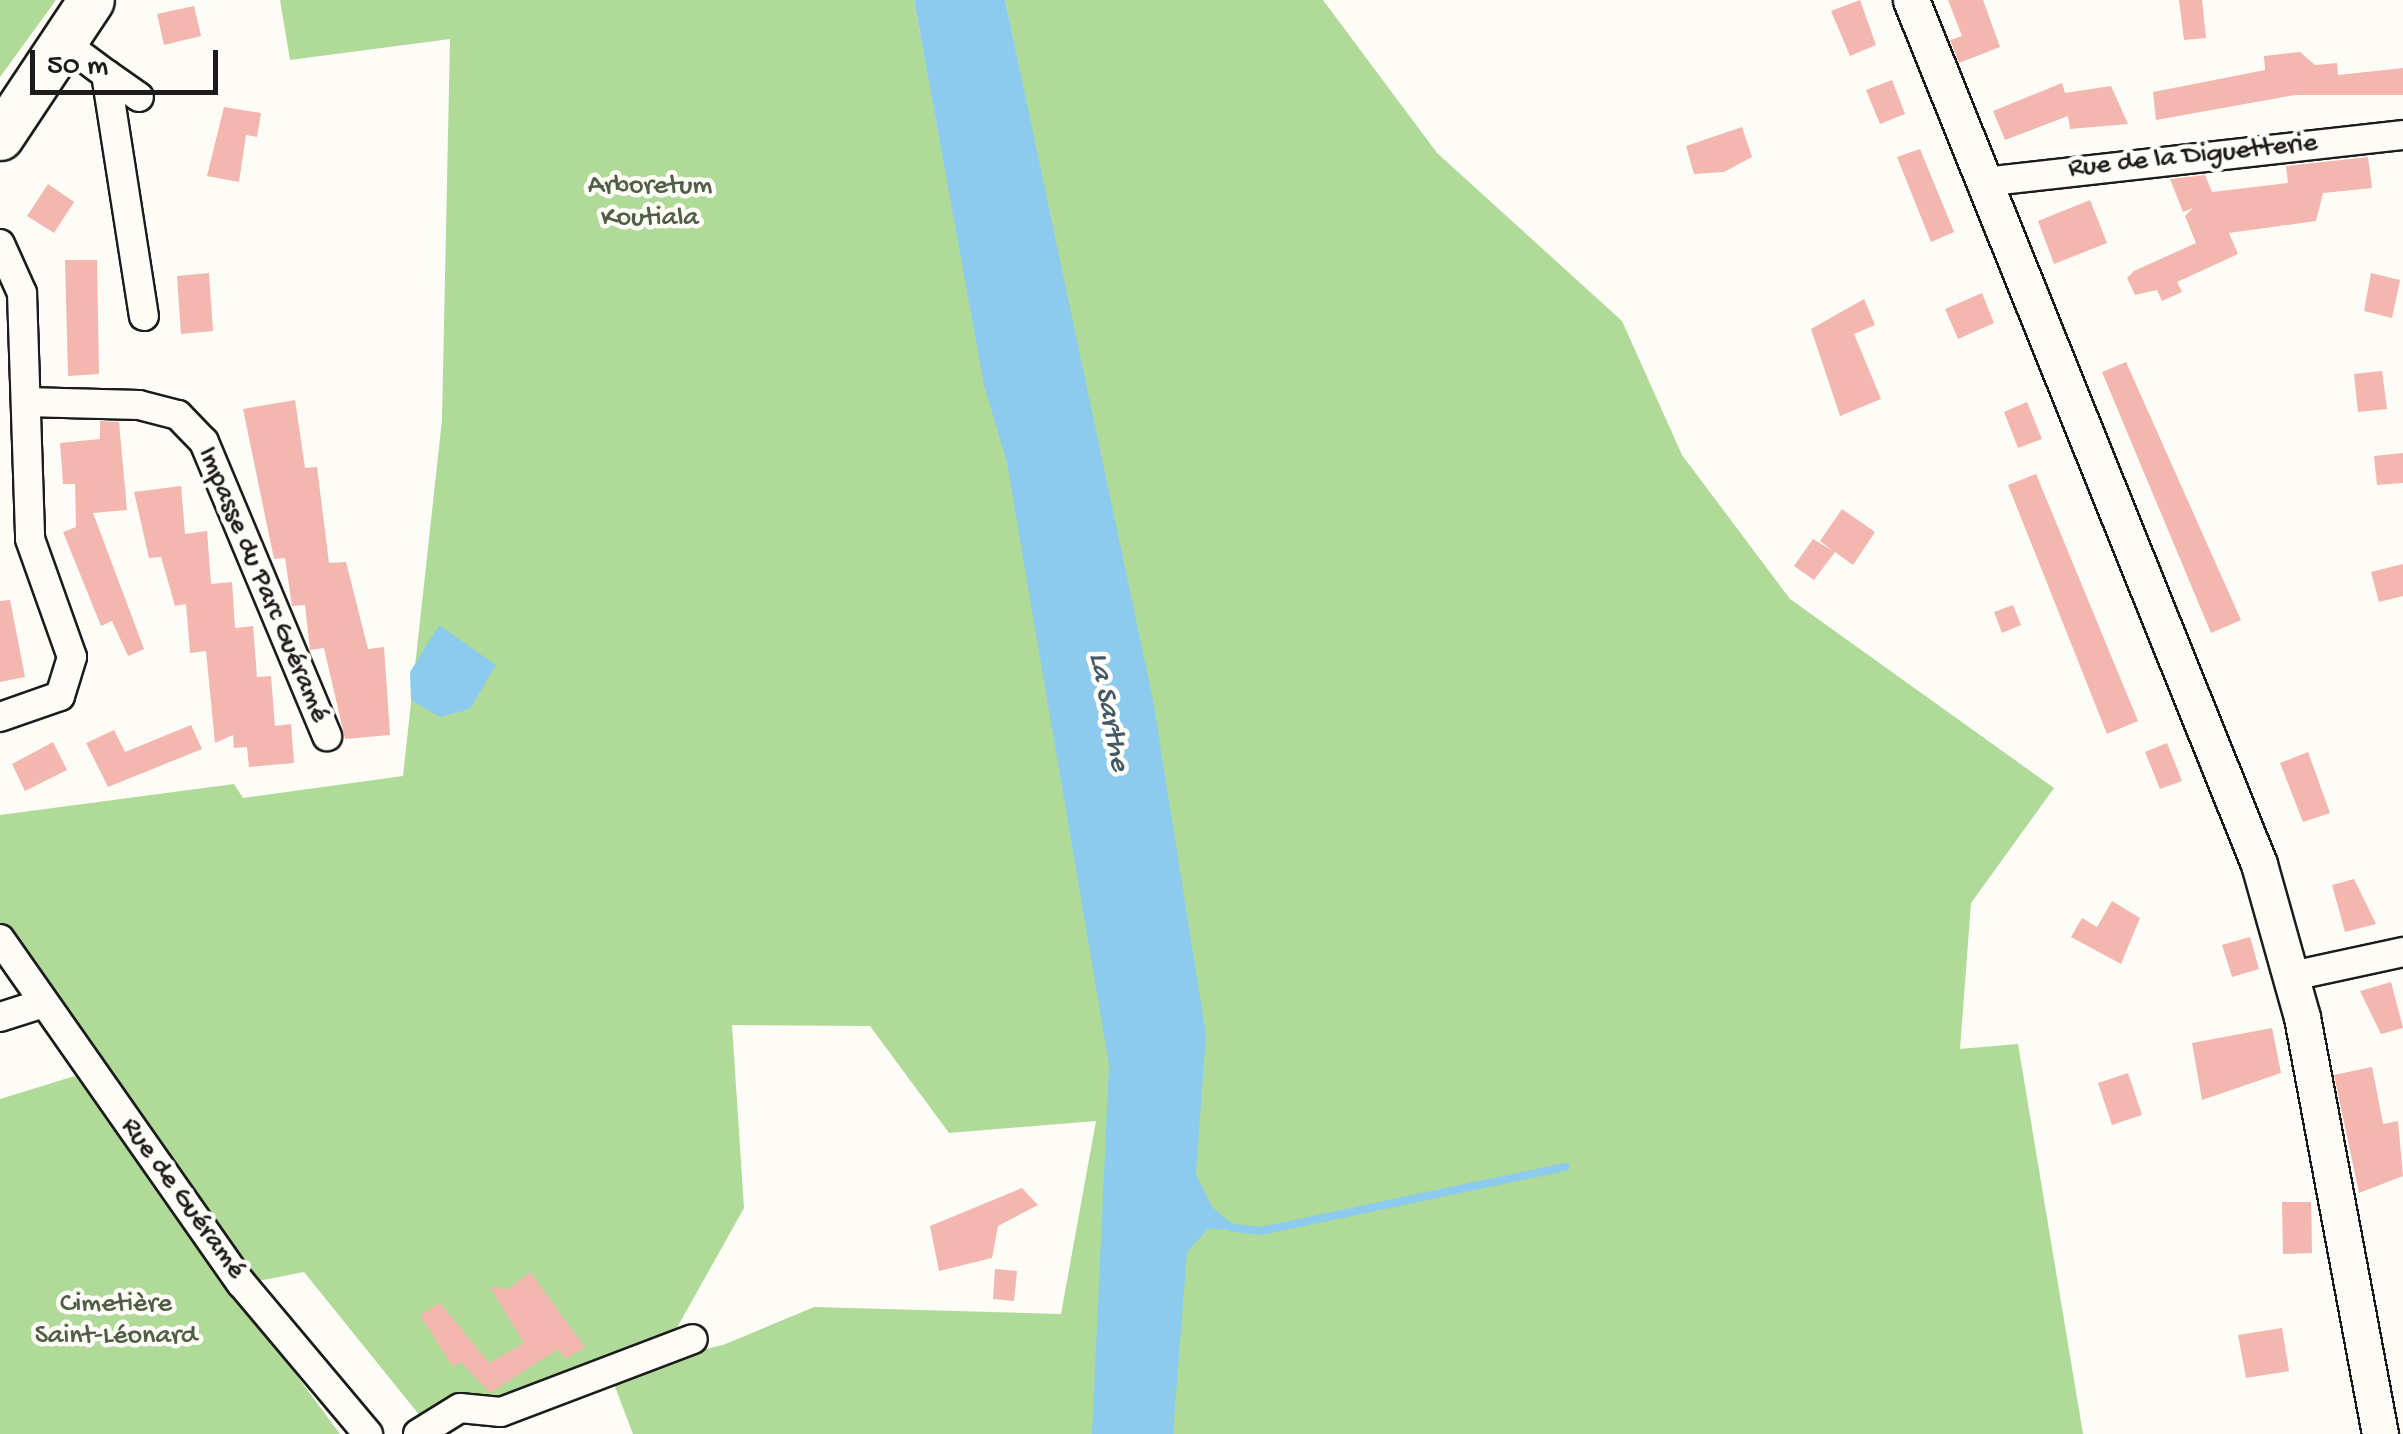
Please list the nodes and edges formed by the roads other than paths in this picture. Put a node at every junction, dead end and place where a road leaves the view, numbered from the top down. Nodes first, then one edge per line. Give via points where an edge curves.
1 (91, 0) edge
2 (1910, 0) edge
3 (63, 42) junction
4 (106, 74) junction
5 (139, 96) dead end
6 (2403, 135) edge
7 (0, 137) edge
8 (1983, 182) junction
9 (0, 244) edge
10 (144, 316) dead end
11 (26, 402) junction
12 (0, 717) edge
13 (327, 736) dead end
14 (0, 939) edge
15 (2403, 952) edge
16 (2292, 976) junction
17 (41, 1004) junction
18 (0, 1017) edge
19 (694, 1339) dead end
20 (368, 1434) edge
21 (418, 1434) edge
22 (2380, 1434) edge

1 - 3 main road
2 - 8 street
3 - 4 street
3 - 7 main road
4 - 5 street
4 - 10 street
6 - 8 street, Rue de la Diguetterie
8 - 16 street via 2225,770
9 - 11 street via 22,293
11 - 12 street via 30,539 72,676 37,710
11 - 13 street, Impasse du Parc Guéramé via 140,405 178,415 204,442
14 - 17 street, Rue de Guéramé
15 - 16 street
16 - 22 street
17 - 18 street
17 - 20 street, Rue de Guéramé via 242,1284
19 - 21 street via 501,1412 460,1408

